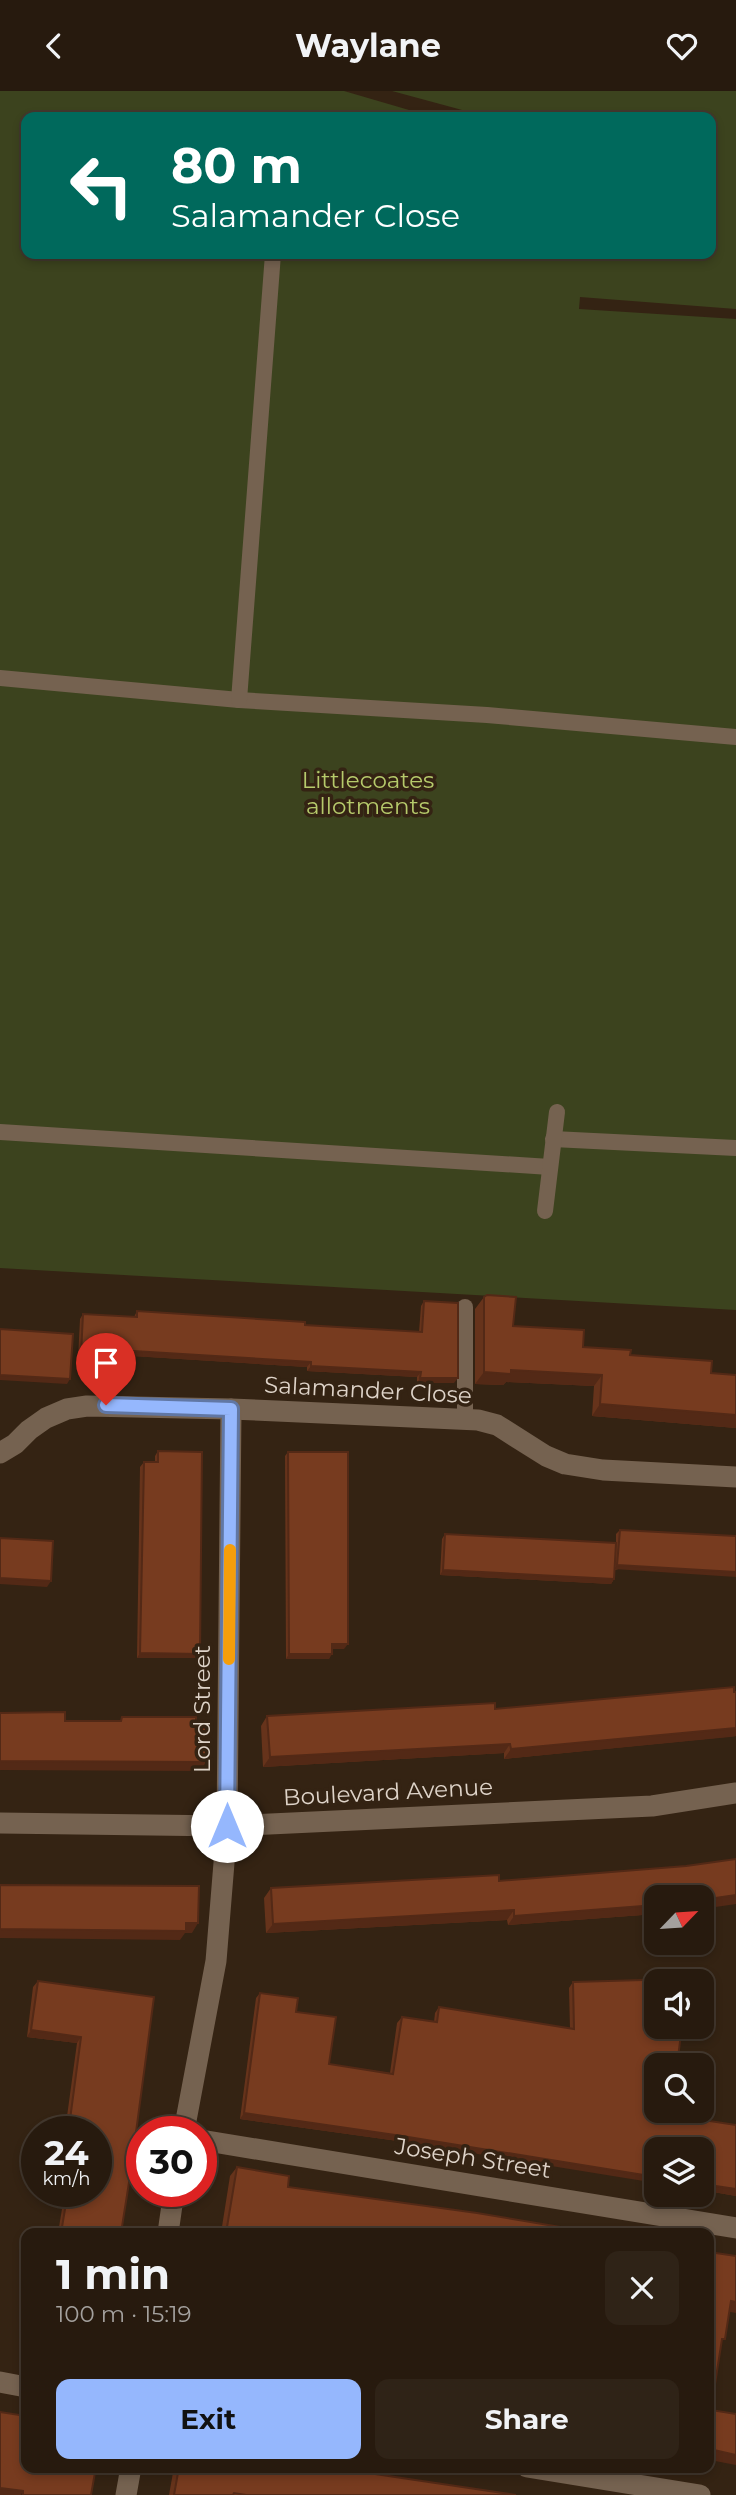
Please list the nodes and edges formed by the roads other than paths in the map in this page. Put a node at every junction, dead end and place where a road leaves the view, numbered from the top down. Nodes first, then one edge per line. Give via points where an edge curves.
1 (273, 259) edge
2 (0, 678) edge
3 (239, 700) junction
4 (736, 737) edge
5 (557, 1112) dead end
6 (0, 1132) edge
7 (553, 1139) junction
8 (736, 1148) edge
9 (550, 1167) junction
10 (545, 1211) dead end
11 (465, 1307) dead end
12 (231, 1409) junction
13 (466, 1419) junction
14 (0, 1453) edge
15 (736, 1477) edge
16 (736, 1793) edge
17 (0, 1823) edge
18 (227, 1826) junction
19 (187, 2116) edge
20 (217, 2143) edge
21 (172, 2207) edge
22 (169, 2228) edge
23 (736, 2228) edge
24 (0, 2382) edge
25 (21, 2386) edge
26 (130, 2473) edge
27 (564, 2473) edge
28 (126, 2495) edge
29 (700, 2495) edge

1 - 3 lane
2 - 3 lane
3 - 4 lane
5 - 7 lane
6 - 9 lane
7 - 8 lane
7 - 9 lane
9 - 10 lane
11 - 13 lane
12 - 13 street, Salamander Close
12 - 14 street, Salamander Close via 106,1405 67,1409
12 - 18 street, Lord Street
13 - 15 street, Salamander Close via 496,1425 565,1464
16 - 18 street, Boulevard Avenue via 652,1806
17 - 18 street, Boulevard Avenue
18 - 19 street, Lord Street via 216,1961
20 - 23 street, Joseph Street
21 - 22 street
24 - 25 street
26 - 28 street
27 - 29 street

